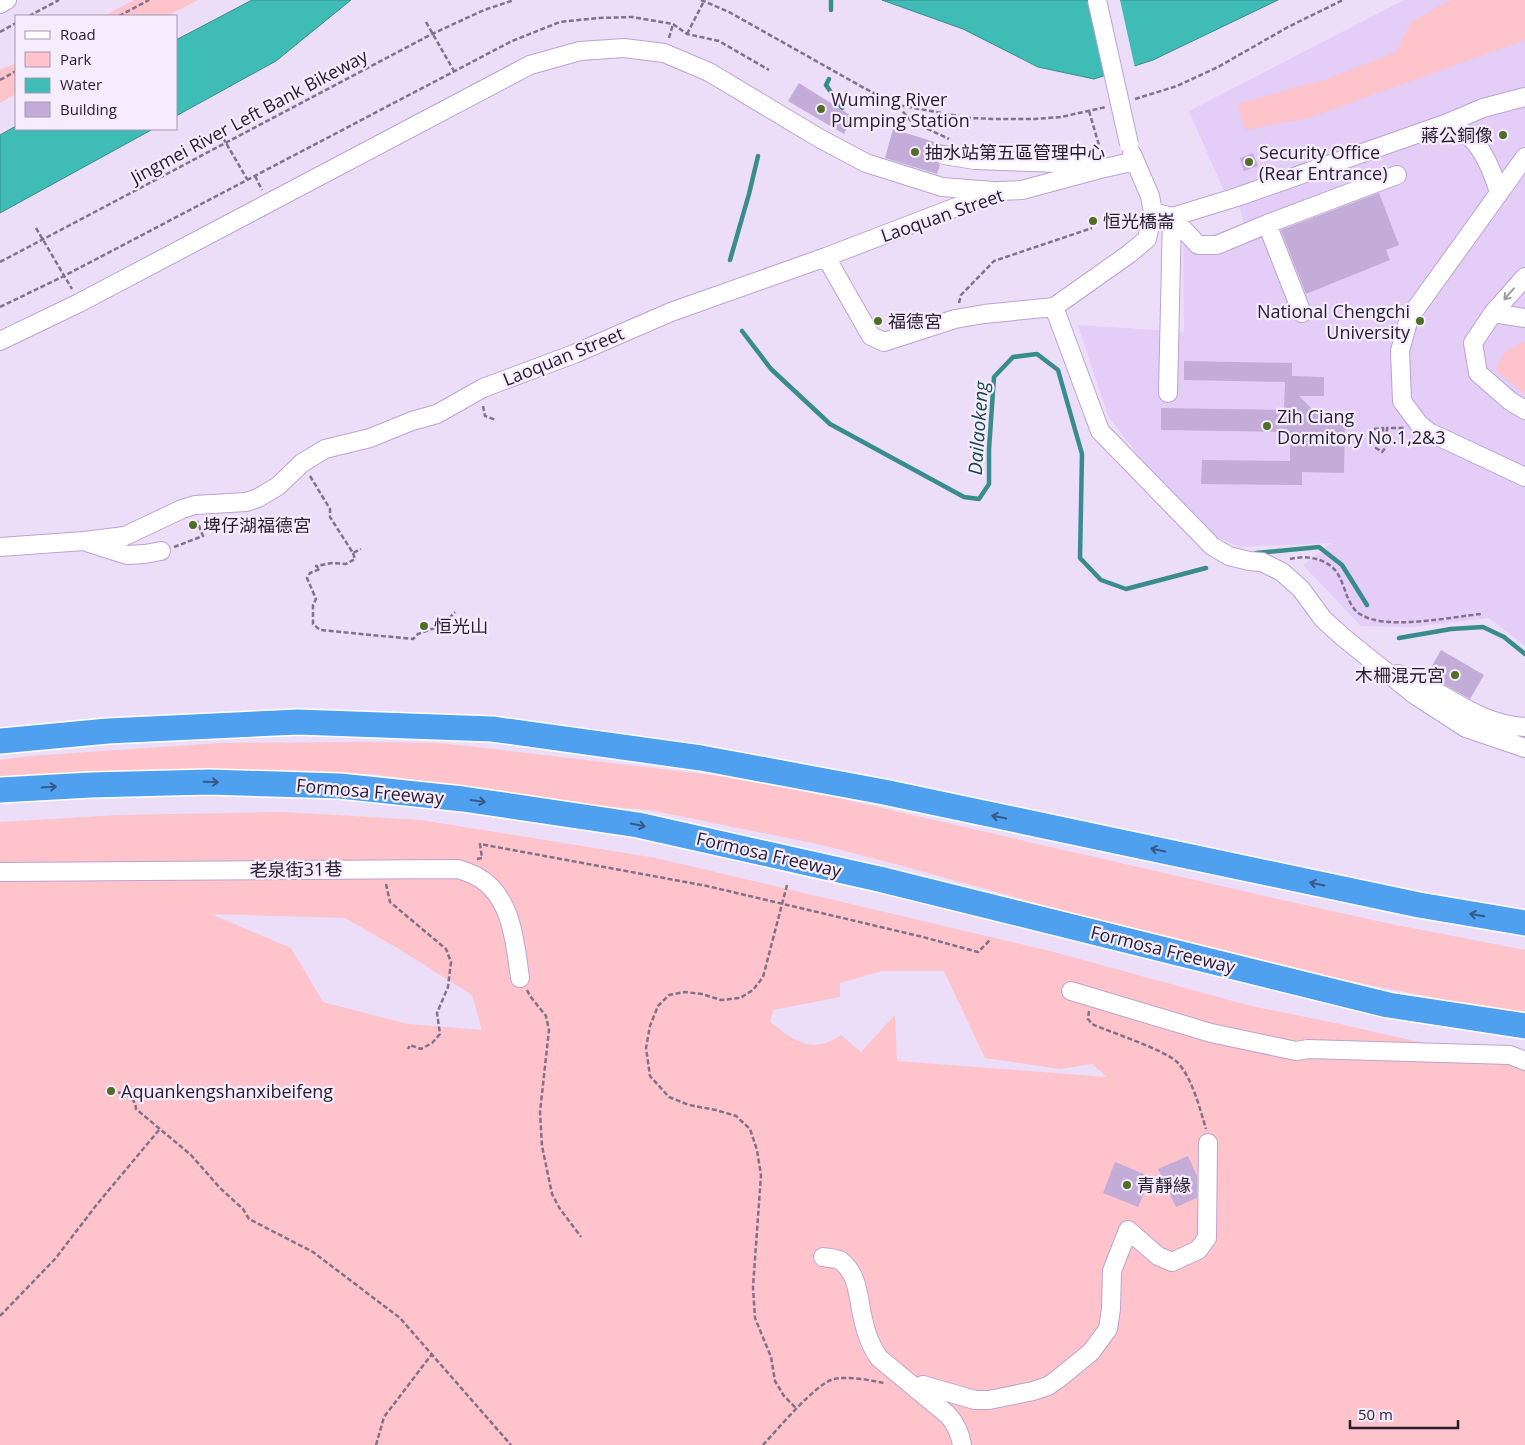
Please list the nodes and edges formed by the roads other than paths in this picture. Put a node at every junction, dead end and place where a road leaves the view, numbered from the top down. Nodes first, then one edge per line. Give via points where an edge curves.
1 (7, 0) edge
2 (1098, 0) edge
3 (0, 4) edge
4 (1525, 97) edge
5 (1445, 124) junction
6 (944, 155) dead end
7 (1525, 157) edge
8 (1100, 160) junction
9 (1135, 164) junction
10 (1397, 175) dead end
11 (998, 191) junction
12 (1499, 192) junction
13 (1153, 212) junction
14 (1172, 217) junction
15 (1267, 224) junction
16 (826, 257) junction
17 (1525, 276) edge
18 (1054, 307) junction
19 (1302, 313) dead end
20 (1493, 313) junction
21 (1525, 318) edge
22 (0, 341) edge
23 (1168, 393) dead end
24 (1525, 410) edge
25 (1525, 477) edge
26 (84, 541) junction
27 (0, 547) edge
28 (161, 551) road end
29 (1383, 669) junction
30 (1525, 727) edge
31 (0, 740) edge
32 (1525, 748) edge
33 (0, 790) edge
34 (0, 872) edge
35 (1525, 923) edge
36 (520, 978) road end
37 (1070, 991) dead end
38 (1388, 1005) junction
39 (1525, 1026) edge
40 (1525, 1040) edge
41 (1525, 1061) edge
42 (1208, 1143) road end
43 (823, 1257) dead end
44 (917, 1390) junction
45 (962, 1445) edge

1 - 3 street
2 - 9 street, bridge
4 - 5 street via 1483,108
5 - 12 street via 1464,132 1478,146 1492,170
5 - 14 street
6 - 8 street via 975,160 1087,164
7 - 12 street
8 - 9 street, Laoquan Street
8 - 11 street, Laoquan Street via 1022,190
9 - 13 street via 1150,196
10 - 15 street
11 - 16 street, Laoquan Street
11 - 22 street via 942,187 866,163 709,72 664,53 624,48 580,50 530,65 79,303
12 - 25 street via 1410,318 1400,351 1402,402 1429,432
13 - 14 street
13 - 18 street via 1147,239
14 - 15 street via 1198,246 1217,244
14 - 23 street
15 - 19 street
16 - 18 street via 871,336 884,342 955,319
16 - 26 street, Laoquan Street via 671,312 474,393 437,414 356,443 325,449 258,498 246,502 195,505 125,536
17 -> 20 street
18 - 29 street via 1100,431 1212,546 1229,556 1255,561 1282,572 1301,589 1323,618
20 - 21 street
20 - 24 street via 1473,343 1478,374
26 - 27 street, Laoquan Street
26 - 28 street via 127,555
29 - 30 street via 1413,679 1481,717 1509,726
29 - 32 street via 1415,695 1466,728
35 -> 31 highway via 1420,905 893,794 710,760 492,729 298,722
33 -> 38 highway, Formosa Freeway via 209,782 340,786 463,799 638,825 879,879
34 - 36 street, 老泉街31巷 via 458,869 478,877 502,902 512,929
37 - 41 street via 1212,1033 1296,1051 1510,1055
38 - 39 highway, Formosa Freeway
38 - 40 highway
42 - 44 street via 1207,1238 1198,1250 1172,1262 1158,1256 1128,1230 1112,1271 1108,1329 1091,1352 1048,1386 1033,1392 975,1400 923,1385
43 - 44 street via 840,1260 849,1270 857,1285 872,1349 878,1358
44 - 45 street via 955,1422

